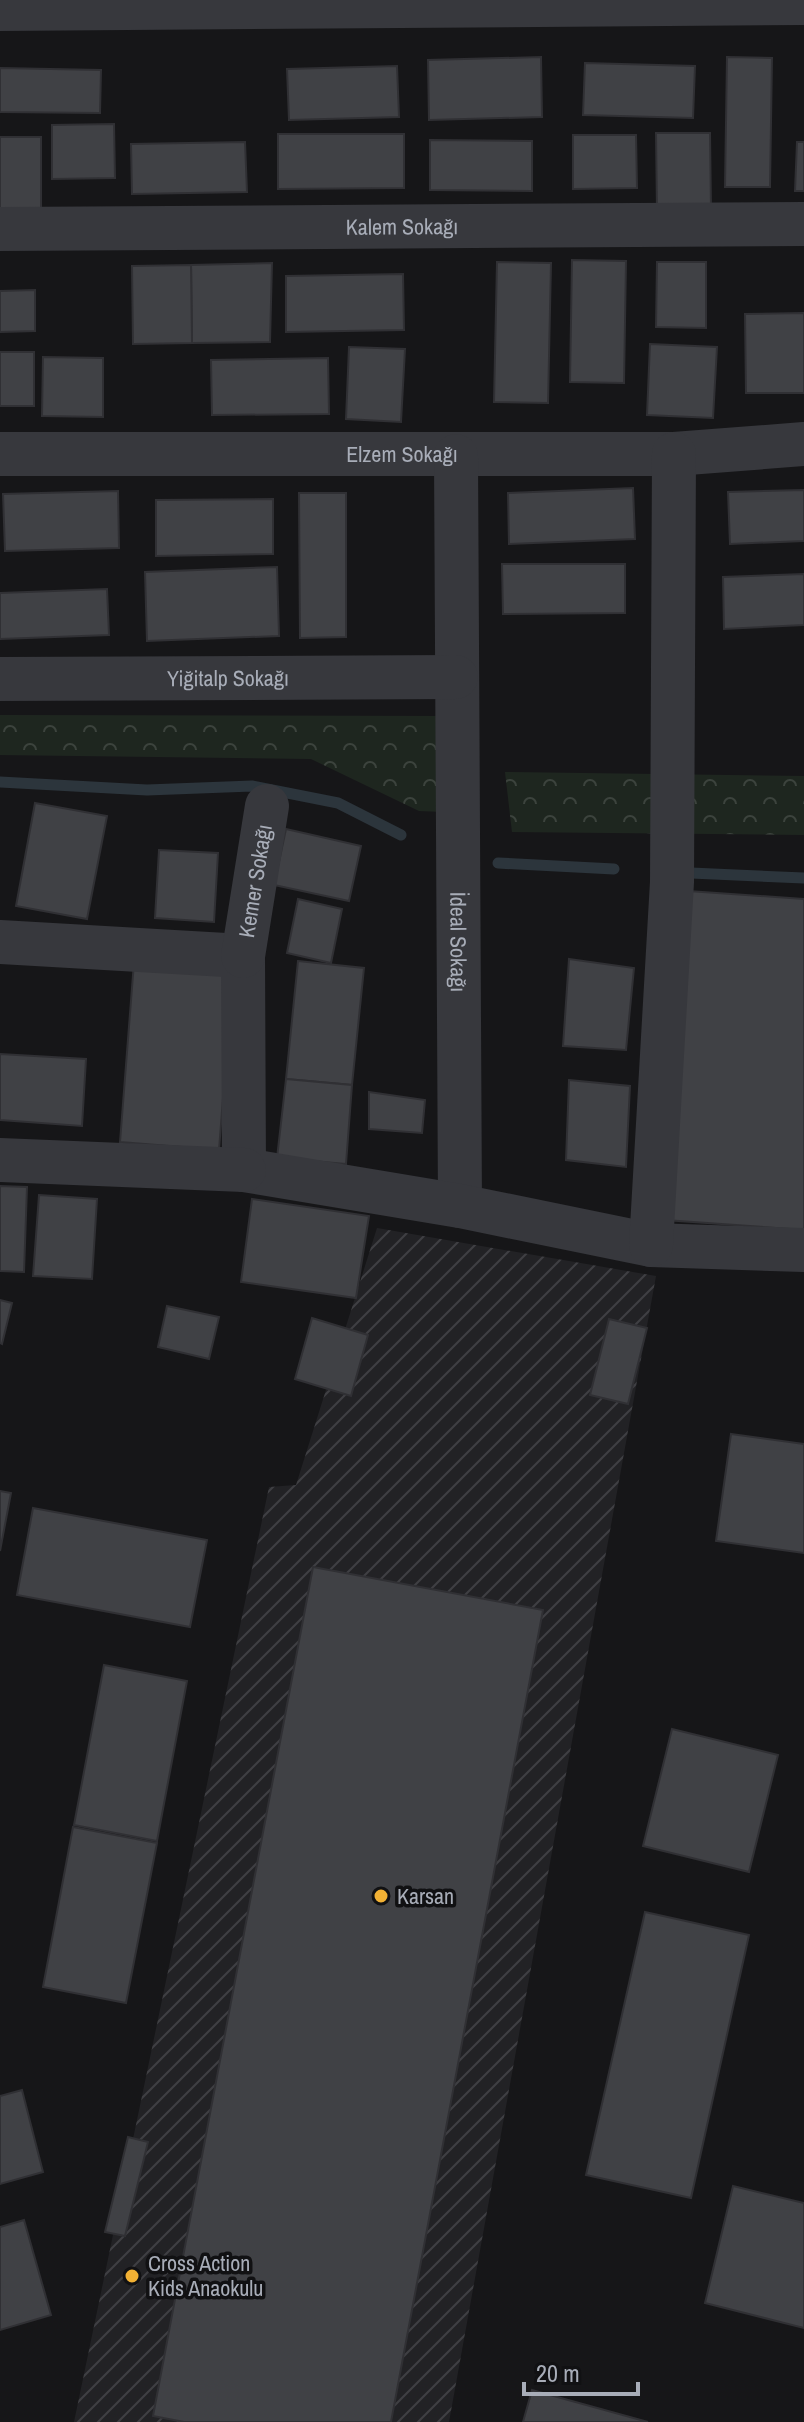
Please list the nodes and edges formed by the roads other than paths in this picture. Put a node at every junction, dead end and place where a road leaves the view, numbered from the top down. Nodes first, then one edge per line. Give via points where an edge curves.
1 (804, 3) edge
2 (0, 9) edge
3 (804, 224) edge
4 (0, 229) edge
5 (804, 444) edge
6 (0, 454) edge
7 (674, 454) junction
8 (456, 456) junction
9 (456, 677) junction
10 (0, 679) edge
11 (267, 806) dead end
12 (0, 942) edge
13 (243, 956) junction
14 (0, 1160) edge
15 (244, 1170) junction
16 (460, 1206) junction
17 (651, 1245) junction
18 (804, 1250) edge

1 - 2 street
3 - 4 street, Kalem Sokağı
5 - 7 street, Elzem Sokağı
6 - 8 street, Elzem Sokağı
7 - 8 street, Elzem Sokağı
7 - 17 street via 672,882
8 - 9 street, İdeal Sokağı
9 - 10 street, Yiğitalp Sokağı
9 - 16 street, İdeal Sokağı
11 - 13 street, Kemer Sokağı
12 - 13 street
13 - 15 street, Kemer Sokağı
14 - 15 street
15 - 16 street
16 - 17 street
17 - 18 street

